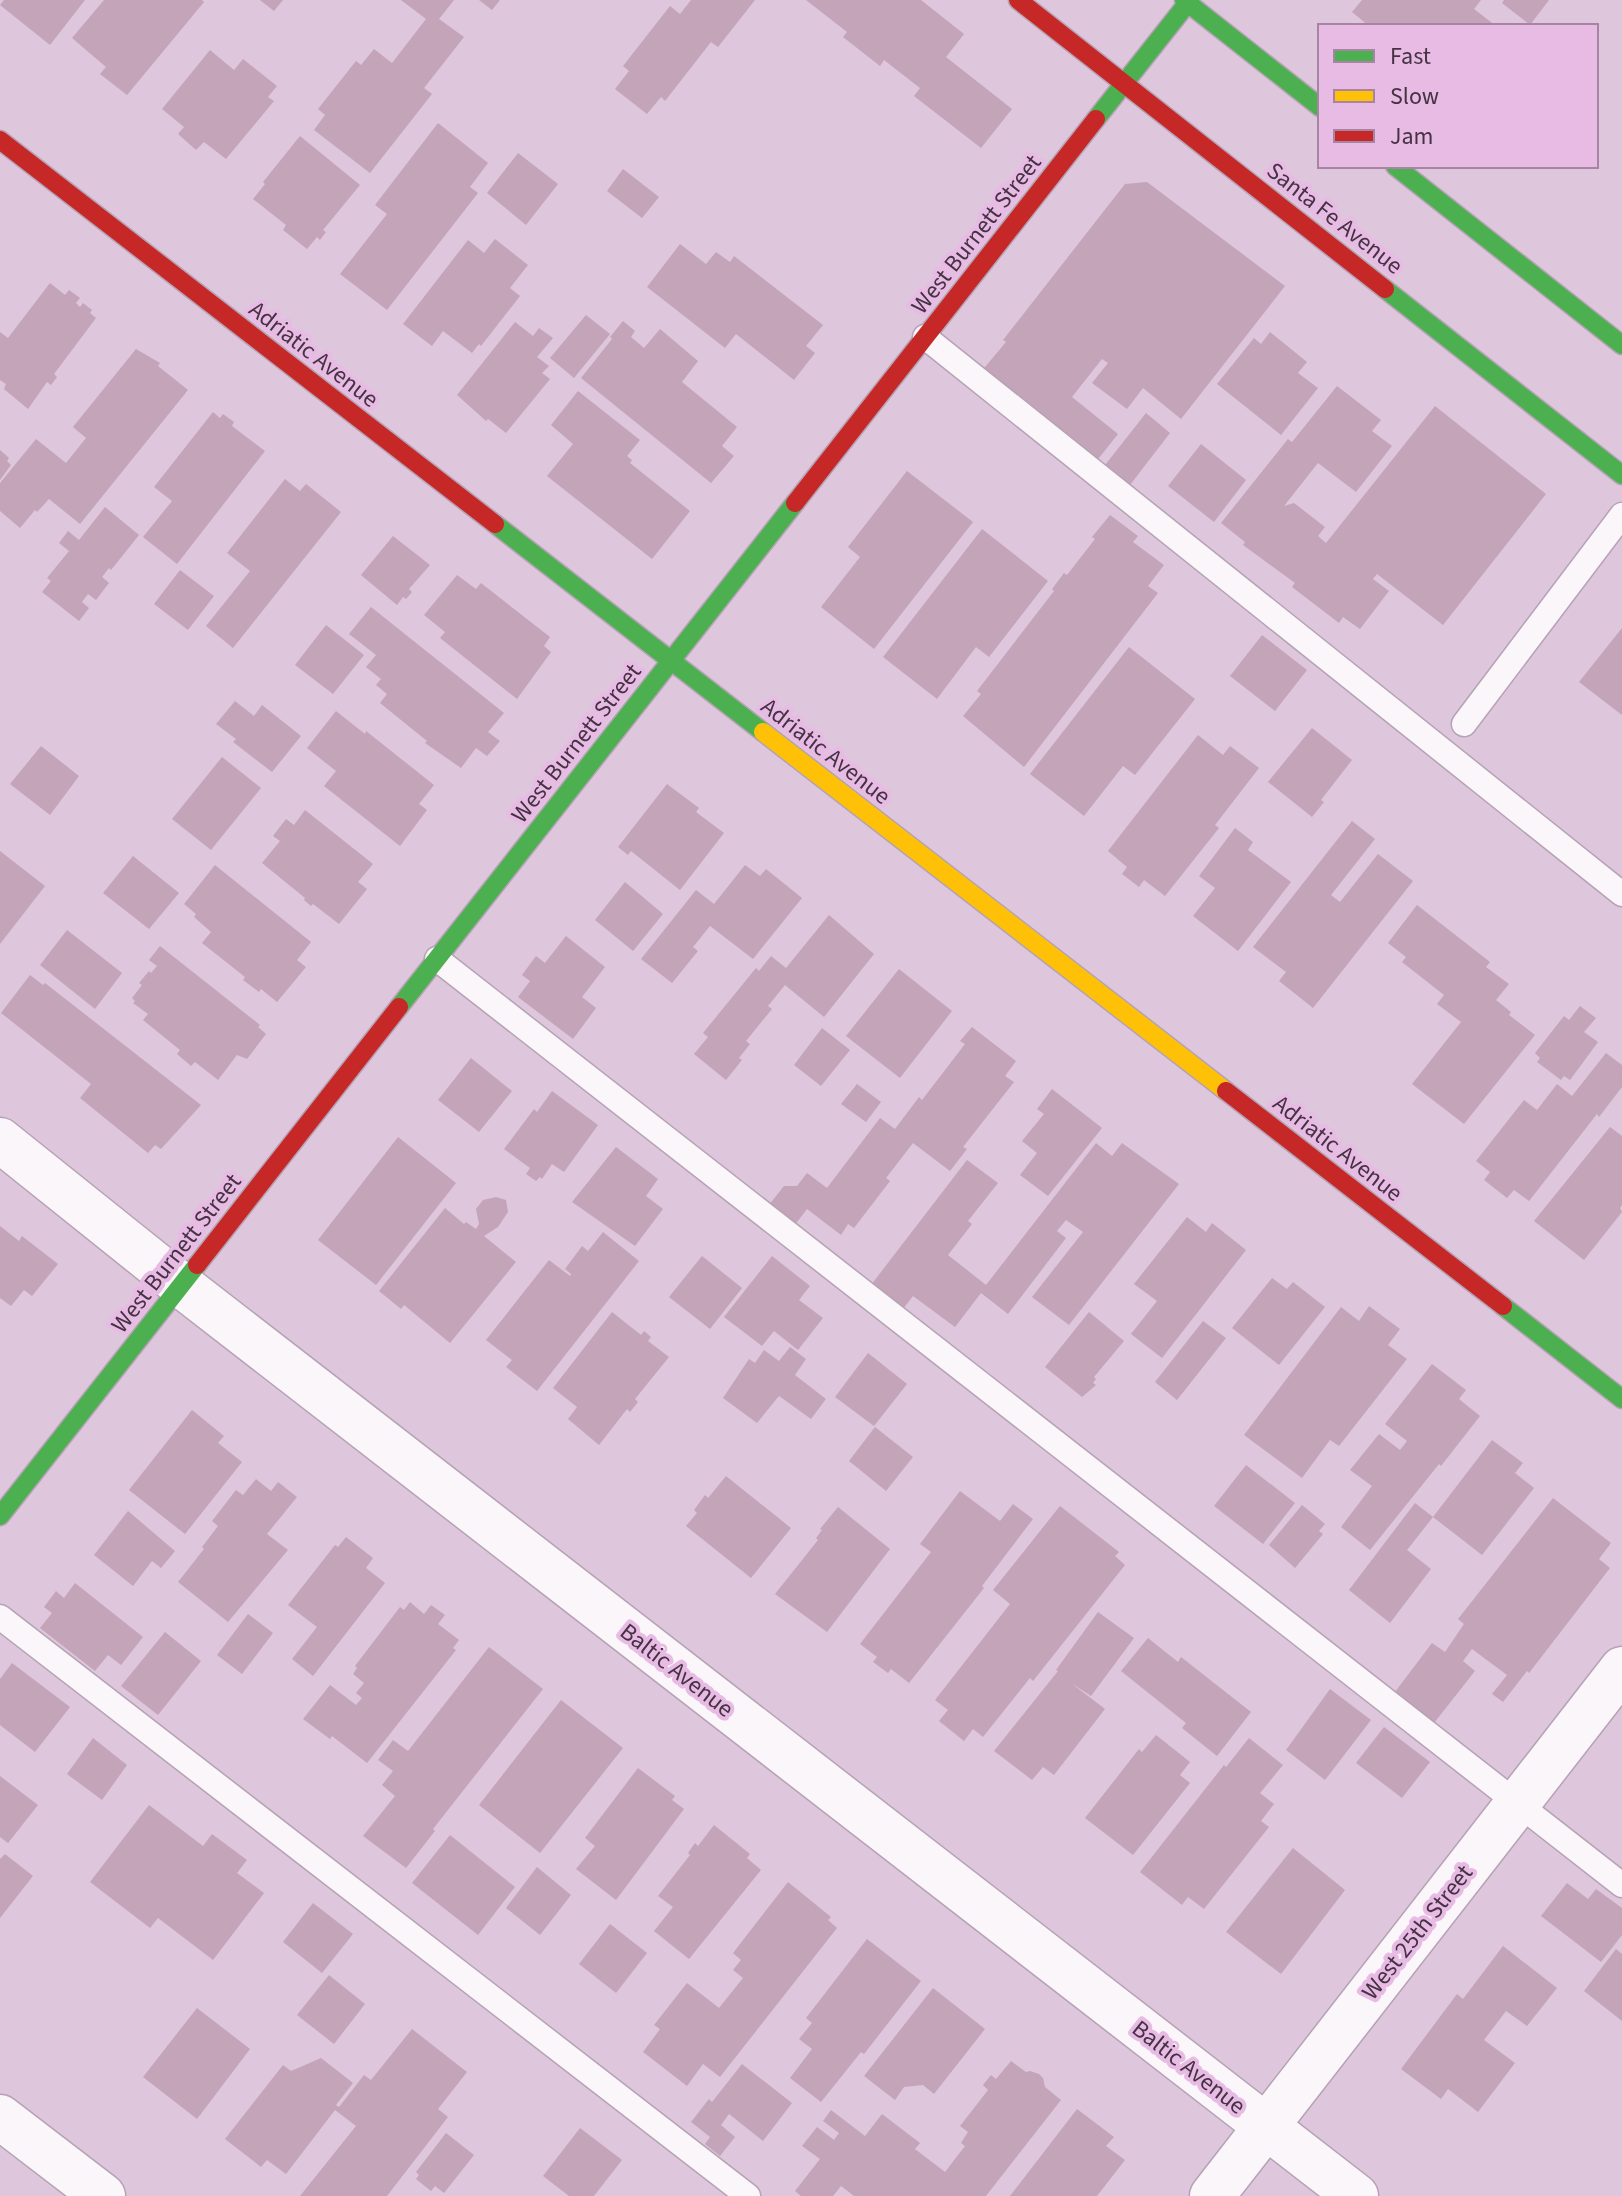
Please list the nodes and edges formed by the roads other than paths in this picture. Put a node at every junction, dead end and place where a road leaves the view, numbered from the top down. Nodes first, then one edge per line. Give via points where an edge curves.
1 (1018, 0) edge
2 (1187, 1) edge
3 (1125, 83) junction
4 (1318, 105) edge
5 (0, 140) edge
6 (1398, 168) edge
7 (925, 337) junction
8 (1622, 345) edge
9 (1622, 475) edge
10 (1622, 515) edge
11 (671, 661) junction
12 (1464, 724) dead end
13 (1622, 894) edge
14 (437, 959) junction
15 (0, 1140) edge
16 (181, 1285) junction
17 (1622, 1399) edge
18 (0, 1516) edge
19 (0, 1617) edge
20 (1622, 1669) edge
21 (1517, 1803) junction
22 (1622, 1885) edge
23 (0, 2117) edge
24 (1266, 2127) junction
25 (103, 2196) edge
26 (748, 2196) edge
27 (1212, 2196) edge
28 (1356, 2196) edge

1 - 3 street, Santa Fe Avenue
2 - 3 street, West Burnett Street
2 - 4 street
3 - 7 street, West Burnett Street
3 - 9 street, Santa Fe Avenue
5 - 11 street, Adriatic Avenue
6 - 8 street
7 - 11 street, West Burnett Street
7 - 13 lane
10 - 12 lane
11 - 14 street, West Burnett Street
11 - 17 street, Adriatic Avenue
14 - 16 street, West Burnett Street
14 - 21 lane
15 - 16 street, Baltic Avenue
16 - 18 street, West Burnett Street
16 - 24 street, Baltic Avenue
19 - 26 lane
20 - 21 street, West 25th Street
21 - 22 lane
21 - 24 street, West 25th Street
23 - 25 street
24 - 27 street, West 25th Street
24 - 28 street, Baltic Avenue

